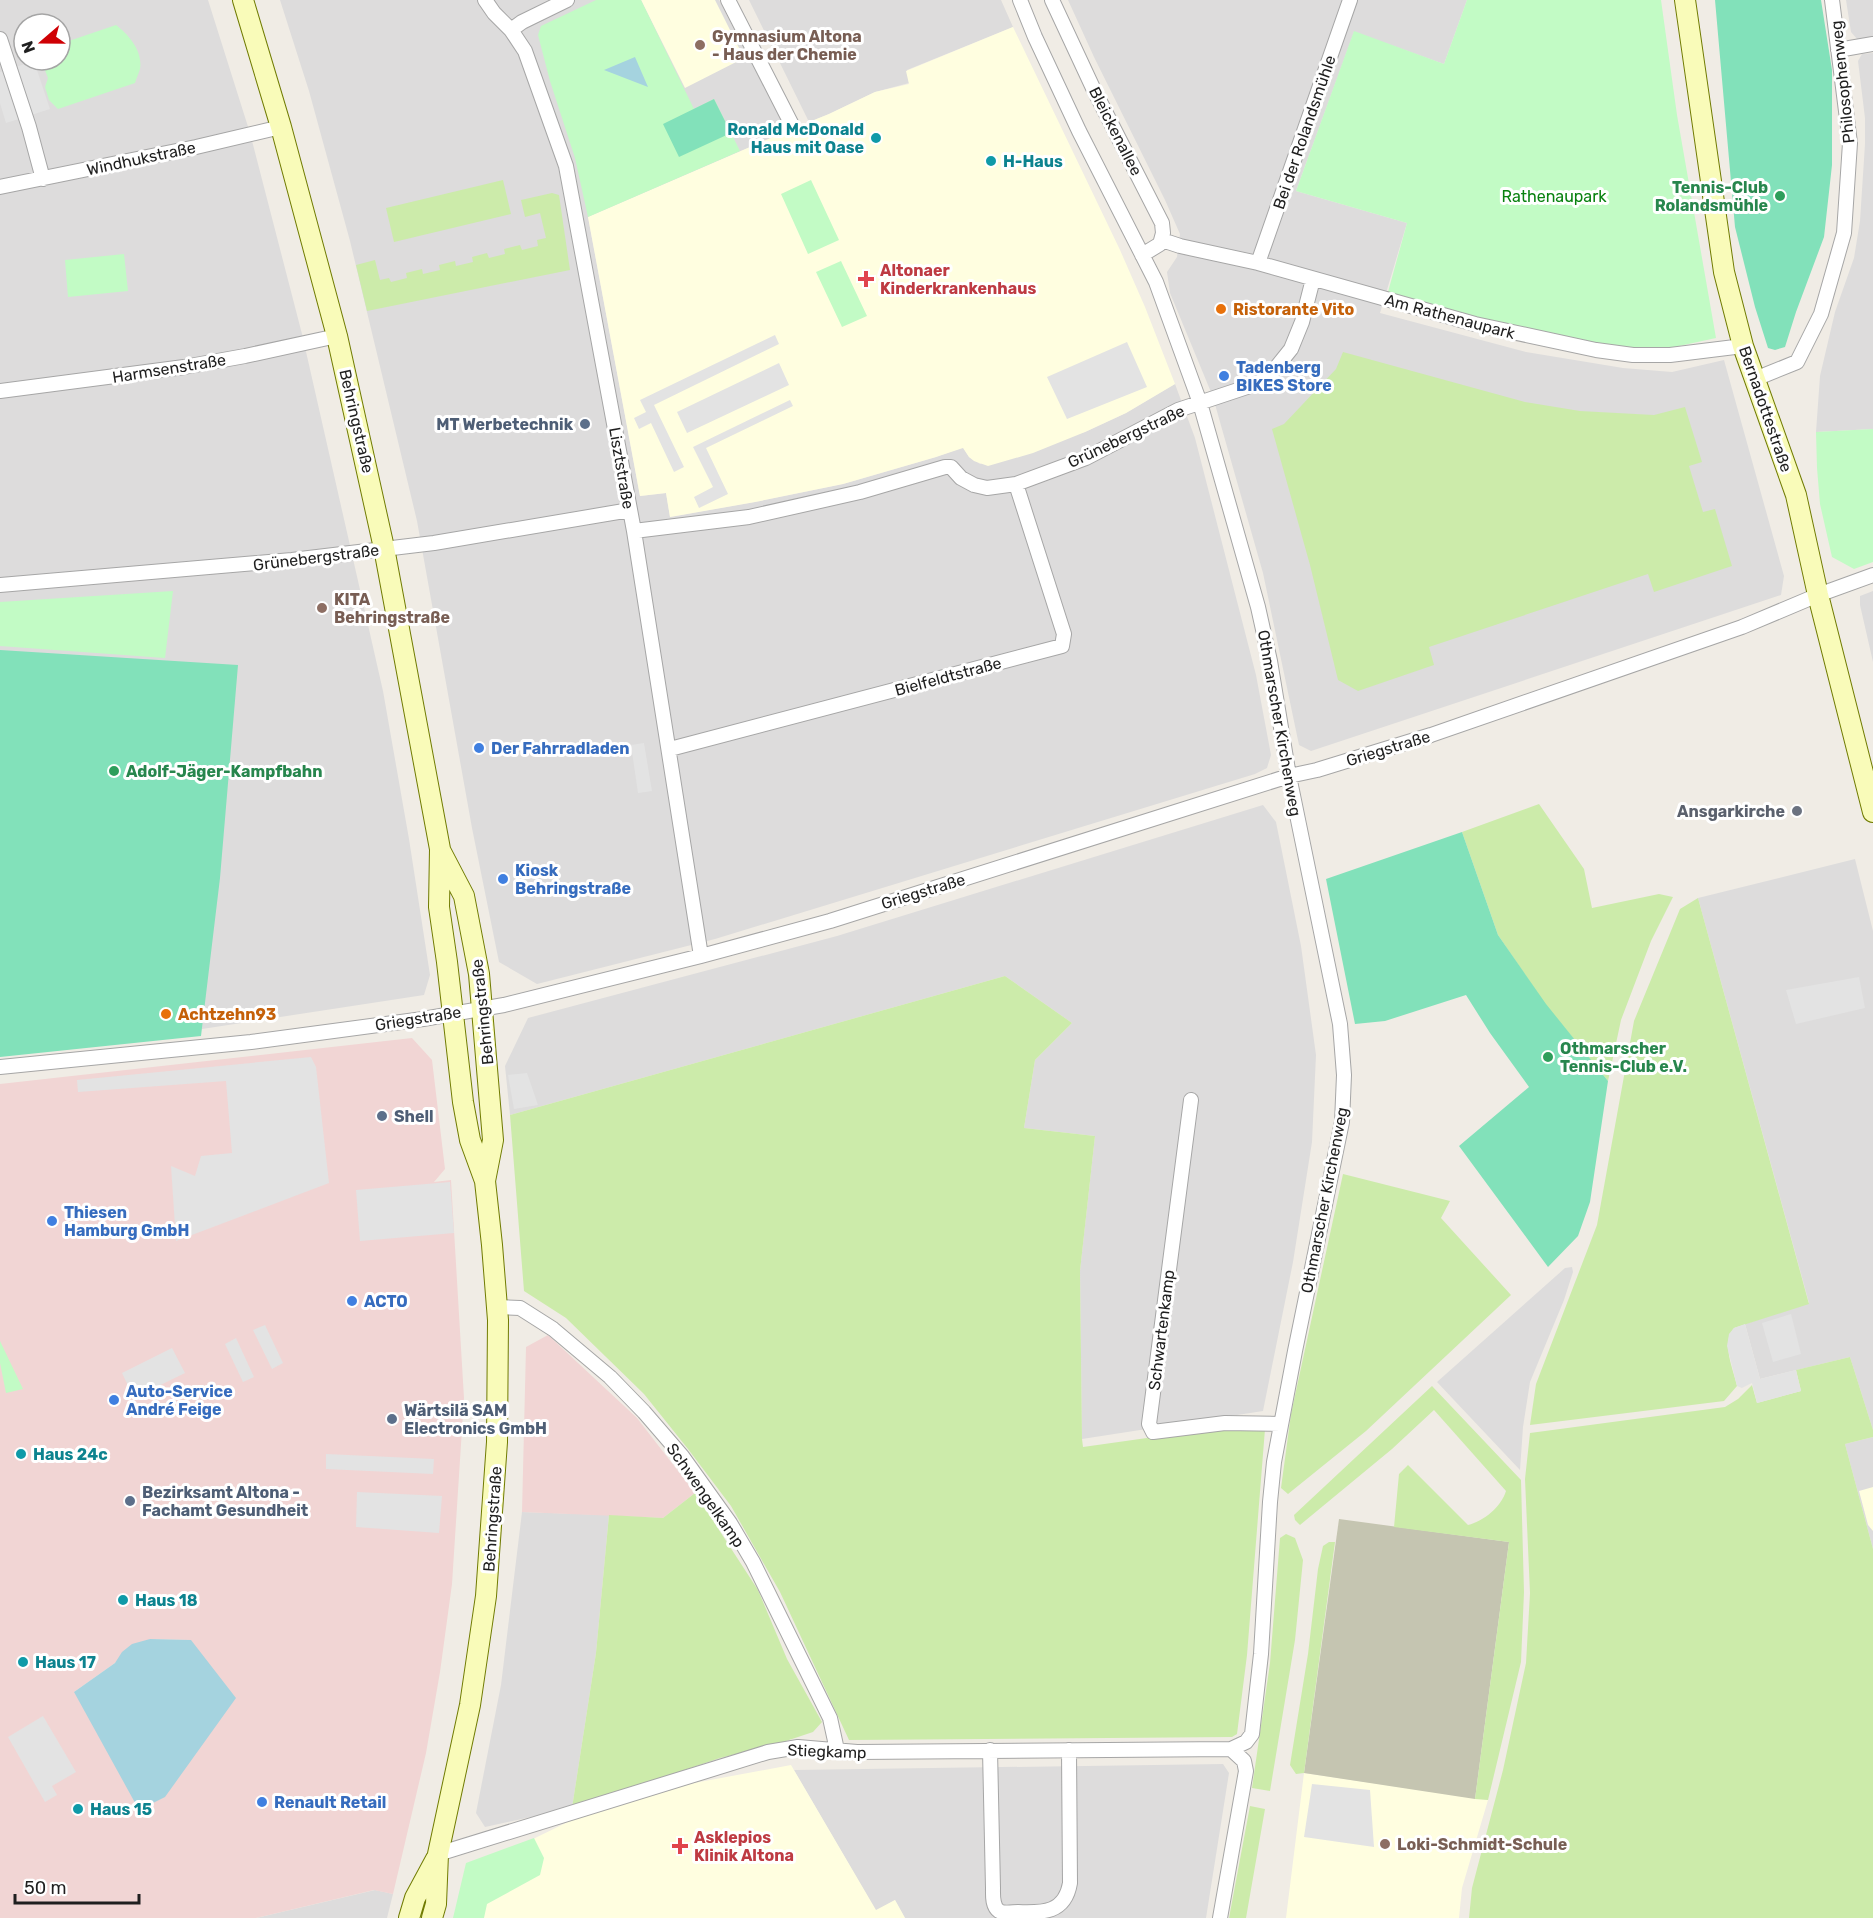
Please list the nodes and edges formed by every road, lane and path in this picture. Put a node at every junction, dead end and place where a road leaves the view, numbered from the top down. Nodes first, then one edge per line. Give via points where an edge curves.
1 (243, 0) edge
2 (485, 0) edge
3 (567, 0) edge
4 (728, 0) edge
5 (1020, 0) edge
6 (1052, 0) edge
7 (1350, 0) edge
8 (1685, 0) edge
9 (1832, 0) edge
10 (511, 30) junction
11 (0, 39) edge
12 (1873, 45) edge
13 (1838, 50) junction
14 (281, 127) junction
15 (794, 127) dead end
16 (44, 178) junction
17 (0, 186) edge
18 (1162, 240) junction
19 (1142, 255) junction
20 (1258, 263) junction
21 (1313, 279) junction
22 (337, 336) junction
23 (1743, 346) junction
24 (1755, 379) junction
25 (0, 391) edge
26 (1200, 403) junction
27 (1016, 484) junction
28 (630, 510) junction
29 (634, 531) junction
30 (384, 548) junction
31 (1873, 575) edge
32 (0, 585) edge
33 (1818, 595) junction
34 (670, 749) junction
35 (1289, 776) junction
36 (1873, 812) edge
37 (440, 849) junction
38 (701, 956) junction
39 (483, 1008) junction
40 (453, 1013) junction
41 (0, 1067) edge
42 (1191, 1100) dead end
43 (485, 1181) junction
44 (496, 1307) junction
45 (1280, 1424) junction
46 (1231, 1749) junction
47 (837, 1750) junction
48 (990, 1750) junction
49 (1069, 1750) junction
50 (438, 1854) junction
51 (409, 1918) edge
52 (432, 1918) edge
53 (1220, 1918) edge

1 - 14 main road, Behringstraße
2 - 10 street, Lisztstraße
3 - 10 street
4 - 15 street
5 - 19 street, Bleickenallee via 1074,120
6 - 18 street, Bleickenallee via 1150,196 1163,228
7 - 20 street, Bei der Rolandsmühle
8 - 23 main road, Bernadottestraße via 1724,272
9 - 13 street, Philosophenweg
10 - 28 street, Lisztstraße via 525,51 566,166
11 - 16 street
12 - 13 street
13 - 24 street, Philosophenweg via 1850,143 1844,233 1821,314 1797,362
14 - 16 street, Windhukstraße
14 - 22 main road, Behringstraße
16 - 17 street, Windhukstraße
18 - 19 street
18 - 20 street, Am Rathenaupark
19 - 26 street, Bleickenallee via 1156,282
20 - 21 street, Am Rathenaupark
21 - 23 street, Am Rathenaupark via 1475,324 1596,350 1670,355
21 - 26 street, Grünebergstraße via 1291,349 1271,374 1259,383
22 - 25 street, Harmsenstraße via 184,367
22 - 30 main road, Behringstraße
23 - 24 main road, Bernadottestraße
24 - 33 main road, Bernadottestraße via 1796,495
26 - 27 street, Grünebergstraße via 1178,410 1086,458
26 - 35 street, Othmarscher Kirchenweg via 1258,607
27 - 29 street, Grünebergstraße via 987,488 974,485 951,467 945,467 860,492 749,517
27 - 34 street, Bielfeldtstraße via 1064,634 1062,646
28 - 29 street, Lisztstraße
28 - 30 street, Grünebergstraße
29 - 34 street, Lisztstraße
30 - 32 street, Grünebergstraße via 206,569
30 - 37 main road, Behringstraße
31 - 33 street, Griegstraße
33 - 35 street, Griegstraße via 1742,627 1431,735
33 - 36 main road, Bernadottestraße
34 - 38 street, Lisztstraße
35 - 38 street, Griegstraße via 830,921
35 - 45 street, Othmarscher Kirchenweg via 1340,1024 1344,1075 1340,1132
37 - 39 main road, Behringstraße via 464,896
37 - 40 main road, Behringstraße via 439,907
38 - 39 street, Griegstraße
39 - 40 street, Griegstraße
39 - 43 main road, Behringstraße via 493,1140
40 - 41 street, Griegstraße via 251,1042
40 - 43 main road, Behringstraße via 468,1130
42 - 45 street, Schwartenkamp via 1149,1424 1154,1432 1225,1423
43 - 44 main road, Behringstraße
44 - 47 street, Schwengelkamp via 520,1308 553,1329 610,1377 682,1456 753,1562 830,1718
44 - 50 main road, Behringstraße via 497,1442 486,1596 474,1683
45 - 46 street, Othmarscher Kirchenweg via 1252,1734 1246,1742
46 - 49 street, Stiegkamp
46 - 53 street via 1244,1761 1246,1771
47 - 48 street, Stiegkamp
47 - 50 street, Stiegkamp via 798,1747 768,1752
48 - 49 street, Stiegkamp
48 - 49 street via 993,1888 995,1906 1004,1912 1048,1911 1069,1893
50 - 51 main road, Behringstraße
50 - 52 main road, Behringstraße

